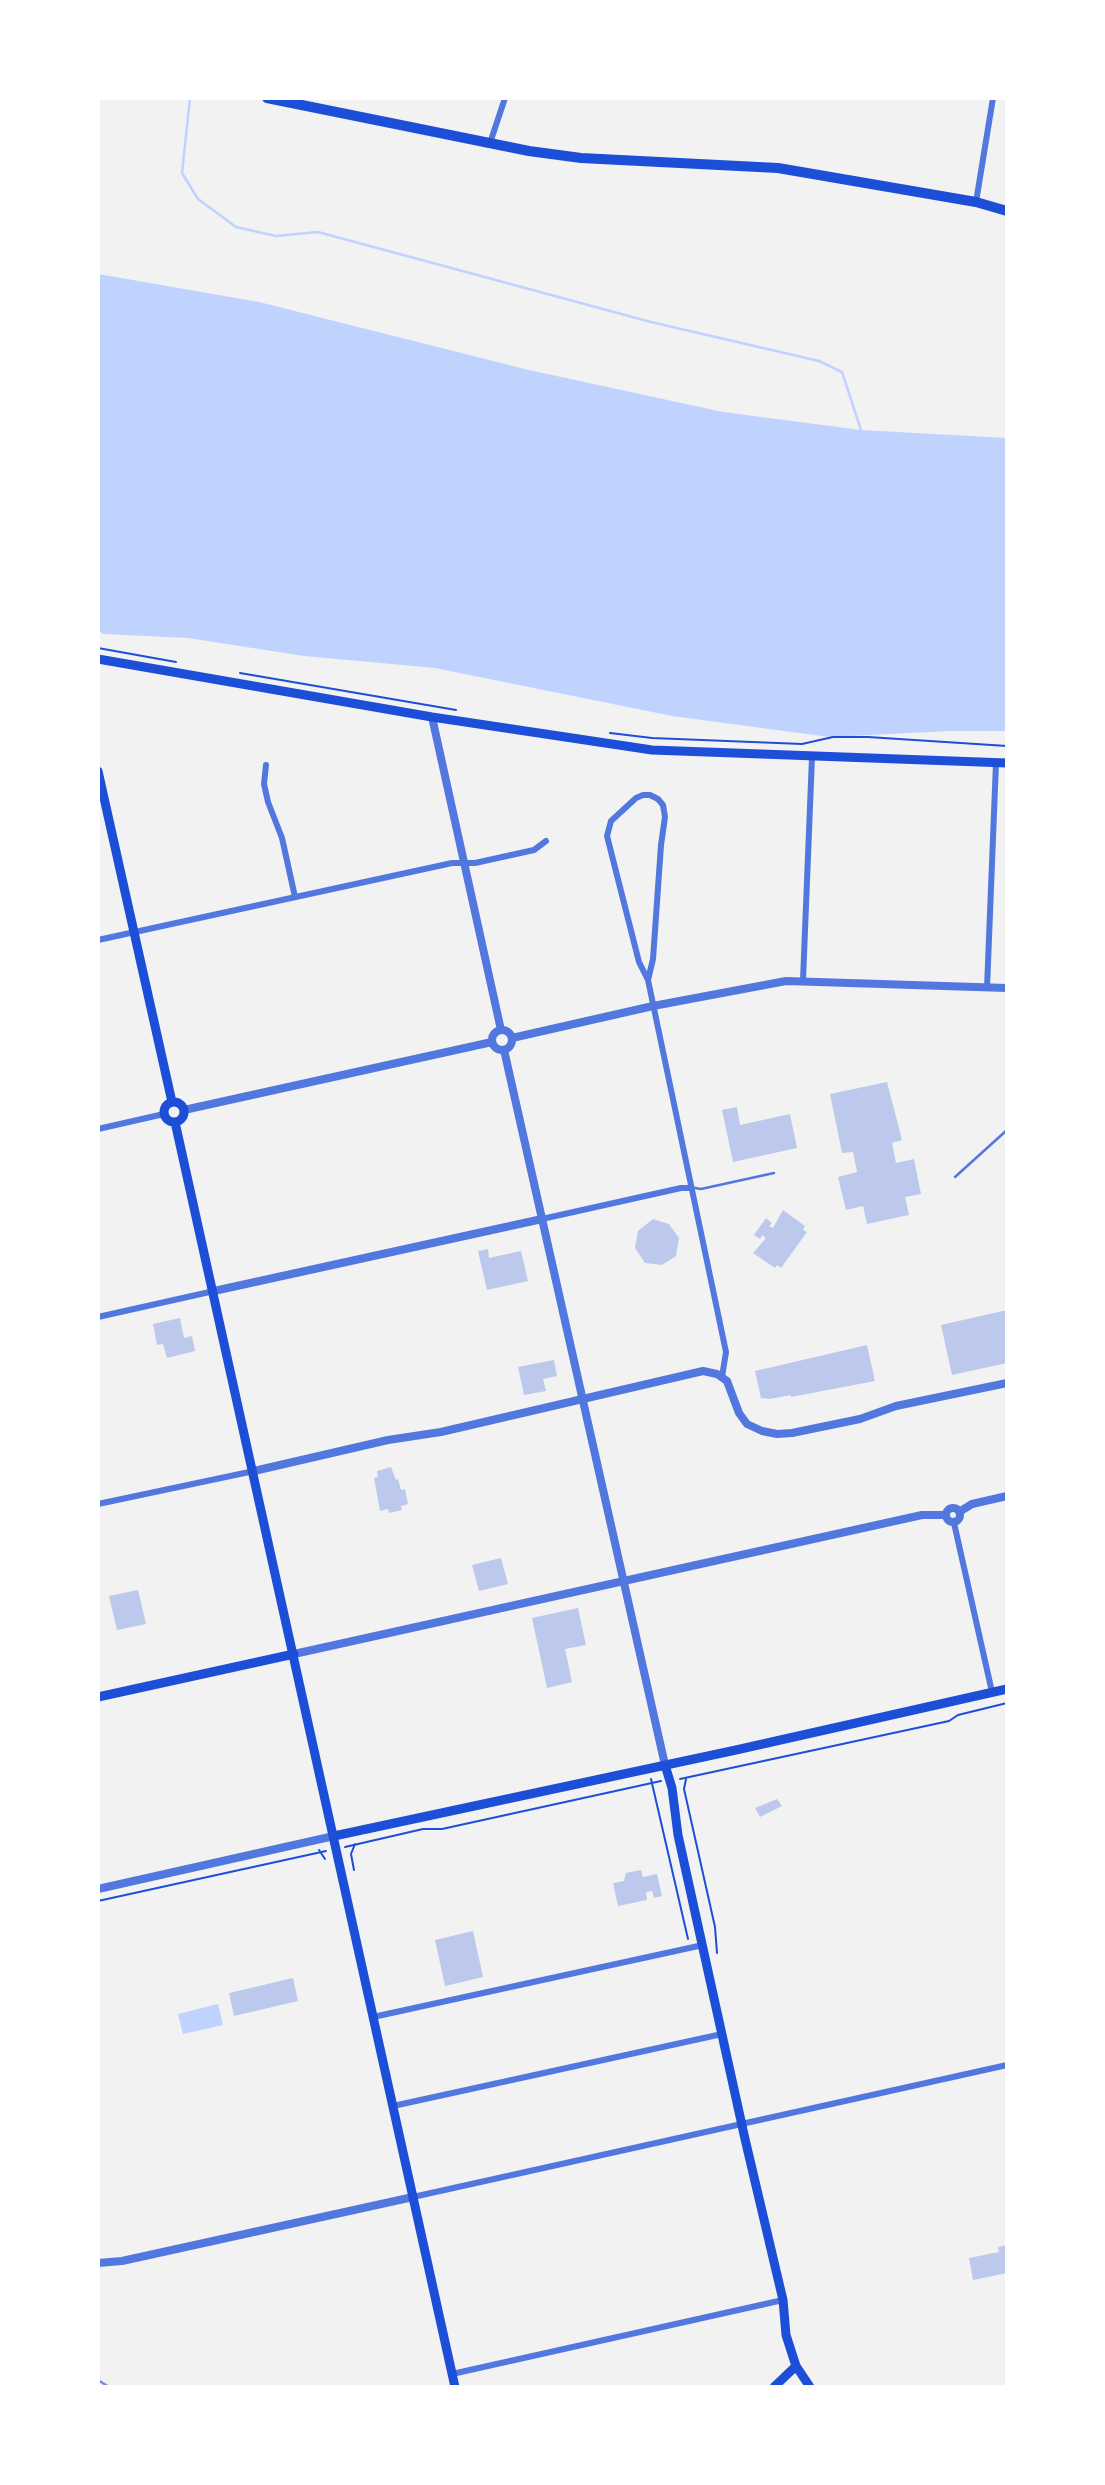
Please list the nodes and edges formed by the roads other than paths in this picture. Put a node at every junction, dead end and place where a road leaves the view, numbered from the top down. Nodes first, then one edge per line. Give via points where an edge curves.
1 (267, 98) edge
2 (505, 98) edge
3 (993, 98) edge
4 (300, 101) edge
5 (490, 143) junction
6 (976, 202) junction
7 (1007, 211) edge
8 (98, 659) edge
9 (432, 717) junction
10 (812, 757) junction
11 (996, 763) junction
12 (1007, 763) edge
13 (266, 765) dead end
14 (98, 771) edge
15 (547, 841) dead end
16 (463, 863) junction
17 (295, 897) junction
18 (134, 932) junction
19 (98, 940) edge
20 (648, 980) junction
21 (803, 980) junction
22 (987, 988) junction
23 (1007, 989) edge
24 (653, 1006) junction
25 (501, 1030) junction
26 (512, 1038) junction
27 (492, 1042) junction
28 (504, 1050) junction
29 (172, 1102) junction
30 (184, 1110) junction
31 (164, 1114) junction
32 (175, 1122) junction
33 (98, 1129) edge
34 (1007, 1130) edge
35 (774, 1173) dead end
36 (955, 1177) dead end
37 (691, 1188) junction
38 (542, 1219) junction
39 (214, 1291) junction
40 (98, 1317) edge
41 (722, 1377) junction
42 (1007, 1383) edge
43 (582, 1399) junction
44 (254, 1471) junction
45 (1007, 1496) edge
46 (98, 1504) edge
47 (959, 1512) junction
48 (945, 1515) junction
49 (954, 1523) junction
50 (622, 1581) junction
51 (294, 1654) junction
52 (1007, 1689) edge
53 (992, 1692) junction
54 (98, 1697) edge
55 (665, 1765) junction
56 (334, 1836) junction
57 (98, 1889) edge
58 (703, 1945) junction
59 (373, 2017) junction
60 (722, 2034) junction
61 (1007, 2065) edge
62 (393, 2106) junction
63 (742, 2124) junction
64 (413, 2197) junction
65 (98, 2263) edge
66 (783, 2300) junction
67 (796, 2366) junction
68 (452, 2374) junction
69 (455, 2387) edge
70 (774, 2387) edge
71 (810, 2387) edge

1 - 4 main road
2 - 5 street
3 - 6 street
4 - 5 main road
5 - 6 main road via 582,158 778,167
6 - 7 main road
8 - 9 main road
9 - 10 main road via 652,750
9 - 16 street
10 - 11 main road
10 - 21 street
11 - 12 main road
11 - 22 street
13 - 17 street via 264,784
14 - 18 main road
15 - 16 street via 534,850
16 - 17 street
16 - 25 street
17 - 18 street
18 - 19 street
18 - 29 main road
20 - 20 street via 639,962 607,836 615,817 640,796 650,795 663,805 665,823
20 - 24 street
21 - 22 street
21 - 24 street
22 - 23 street
24 - 26 street
24 - 37 street
25 - 26 street
25 - 27 street
26 - 28 street
27 - 28 street
27 - 30 street
28 - 38 street
29 - 30 main road
29 - 31 main road
30 - 32 main road
31 - 32 main road
31 - 33 street
32 - 39 main road
34 - 36 lane
35 - 37 lane
37 - 38 street
37 - 41 street via 726,1352
38 - 39 street
38 - 43 street
39 - 40 street
39 - 44 main road
41 - 42 street via 742,1418 752,1427 772,1433 860,1419 896,1406
41 - 43 street via 703,1371
43 - 44 street
43 - 50 street
44 - 46 street
44 - 51 main road
45 - 47 street
47 - 48 street via 951,1508
47 - 49 street
48 - 49 street
48 - 50 street via 922,1515
49 - 53 street
50 - 51 street
50 - 55 street
51 - 54 main road
51 - 56 main road
52 - 53 main road
53 - 55 main road
55 - 56 main road
55 - 58 main road
56 - 57 street
56 - 59 main road
58 - 59 street
58 - 60 main road
59 - 62 main road
60 - 62 street
60 - 63 main road
61 - 63 street
62 - 64 main road
63 - 64 street
63 - 66 main road
64 - 65 street
64 - 68 main road
66 - 67 main road via 786,2335
66 - 68 street
67 - 70 main road
67 - 71 main road
68 - 69 main road

